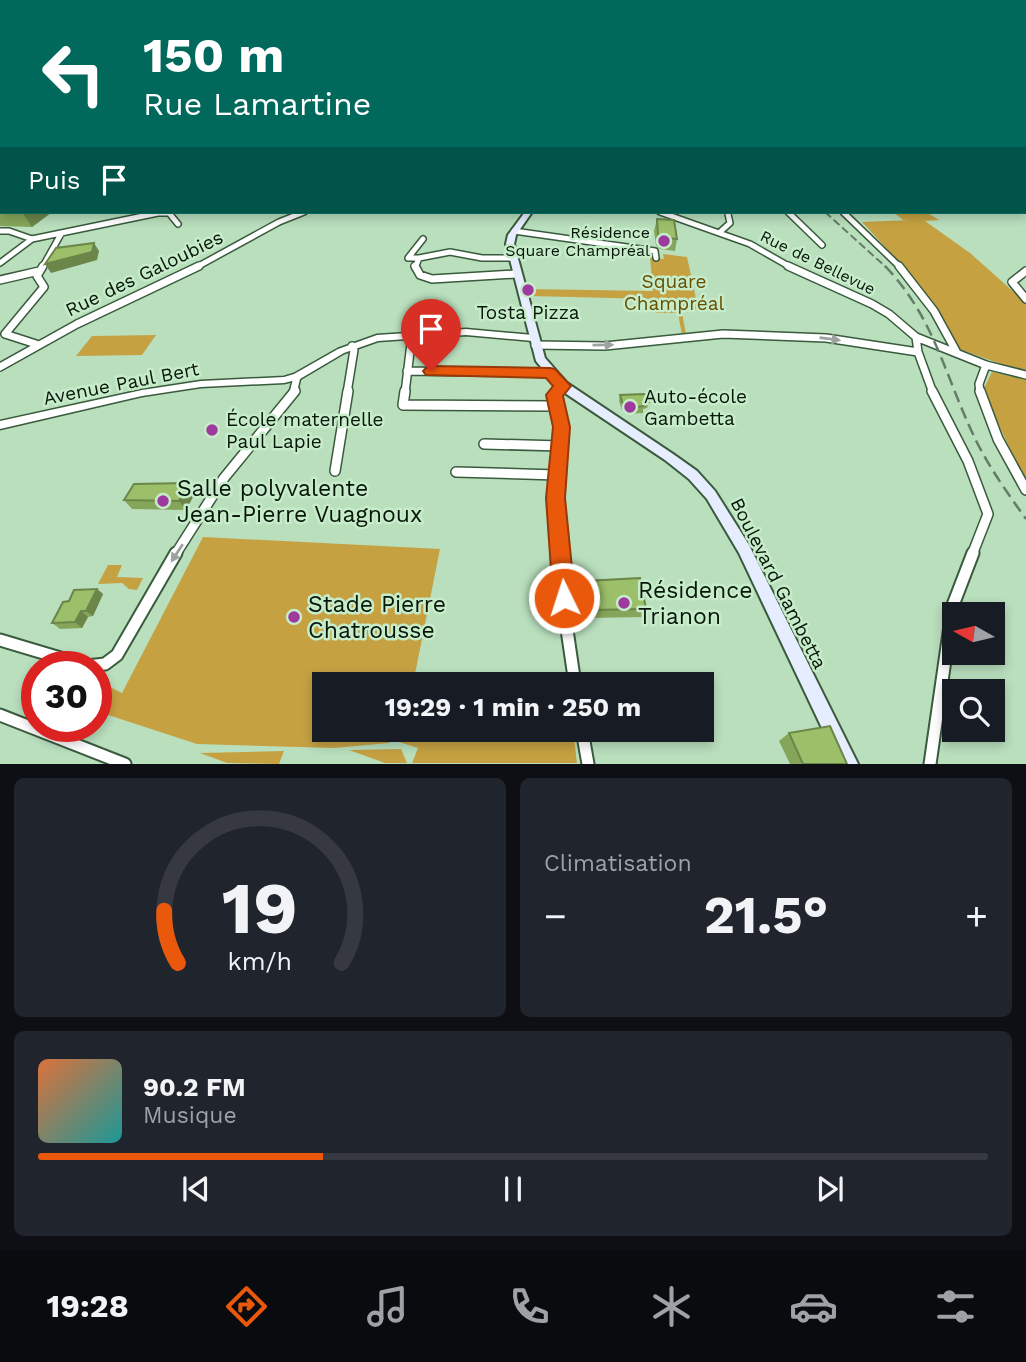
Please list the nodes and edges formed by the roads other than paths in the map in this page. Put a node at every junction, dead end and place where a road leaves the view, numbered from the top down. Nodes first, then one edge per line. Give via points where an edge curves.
1 (153, 214) edge
2 (170, 214) edge
3 (300, 214) edge
4 (527, 214) edge
5 (666, 214) edge
6 (728, 214) dead end
7 (790, 214) edge
8 (844, 214) edge
9 (178, 224) dead end
10 (0, 231) edge
11 (514, 231) junction
12 (720, 232) junction
13 (61, 234) junction
14 (32, 239) junction
15 (422, 239) dead end
16 (822, 245) dead end
17 (419, 258) junction
18 (513, 258) junction
19 (656, 258) dead end
20 (0, 263) edge
21 (39, 271) junction
22 (1026, 271) edge
23 (516, 274) junction
24 (0, 280) edge
25 (1026, 299) edge
26 (412, 335) junction
27 (2, 336) edge
28 (916, 337) junction
29 (534, 341) junction
30 (36, 344) junction
31 (352, 346) junction
32 (956, 351) junction
33 (918, 352) junction
34 (986, 365) junction
35 (0, 367) edge
36 (407, 371) junction
37 (550, 373) junction
38 (1026, 375) edge
39 (297, 377) junction
40 (563, 386) junction
41 (556, 406) junction
42 (0, 425) edge
43 (484, 444) dead end
44 (561, 446) junction
45 (335, 471) dead end
46 (456, 472) dead end
47 (557, 475) junction
48 (1026, 490) edge
49 (0, 640) edge
50 (573, 672) edge
51 (0, 716) edge
52 (584, 742) edge
53 (125, 764) edge
54 (588, 764) edge
55 (849, 764) edge
56 (930, 764) edge

1 - 13 street
2 - 9 street
3 - 30 street, Rue des Galoubies
4 - 11 main road
5 - 12 street, Rue de Bellevue
6 - 12 street via 730,223
7 - 16 street
8 - 32 street via 919,287
10 - 14 street
11 - 18 main road, Boulevard Gambetta via 510,244
11 - 19 street via 655,251
12 - 28 street, Rue de Bellevue via 872,304
13 - 14 street
13 - 21 street
14 - 20 street
15 - 17 street via 408,258
17 - 18 street via 450,252
17 - 23 street via 415,272 432,279
18 - 23 main road, Boulevard Gambetta
21 - 24 street
21 - 27 street via 44,286
22 - 25 street via 1012,282
23 - 29 main road, Boulevard Gambetta
26 - 29 street, Avenue Paul Bert via 466,332
26 - 31 street, Avenue Paul Bert
26 - 36 street
27 - 30 street
28 - 32 street
28 - 33 street
29 -> 33 street via 605,346 723,334 814,337
29 - 37 main road, Boulevard Gambetta
30 - 35 street, Rue des Galoubies
31 - 39 street, Avenue Paul Bert
31 - 45 street
32 - 34 street
33 - 56 street via 988,514 953,605
34 - 38 street
34 - 48 street via 979,387 982,398 1006,458
36 - 37 street
36 - 41 street via 403,405
37 - 40 main road, Boulevard Gambetta
39 - 42 street, Avenue Paul Bert via 142,393
39 -> 49 street via 296,390 224,478 117,655 105,664 88,666
40 - 41 street via 554,395
40 - 55 main road, Boulevard Gambetta via 669,457 711,495 744,549
41 - 44 street
43 - 44 street
44 - 47 street
46 - 47 street
47 - 50 street
51 - 53 street
52 - 54 street

